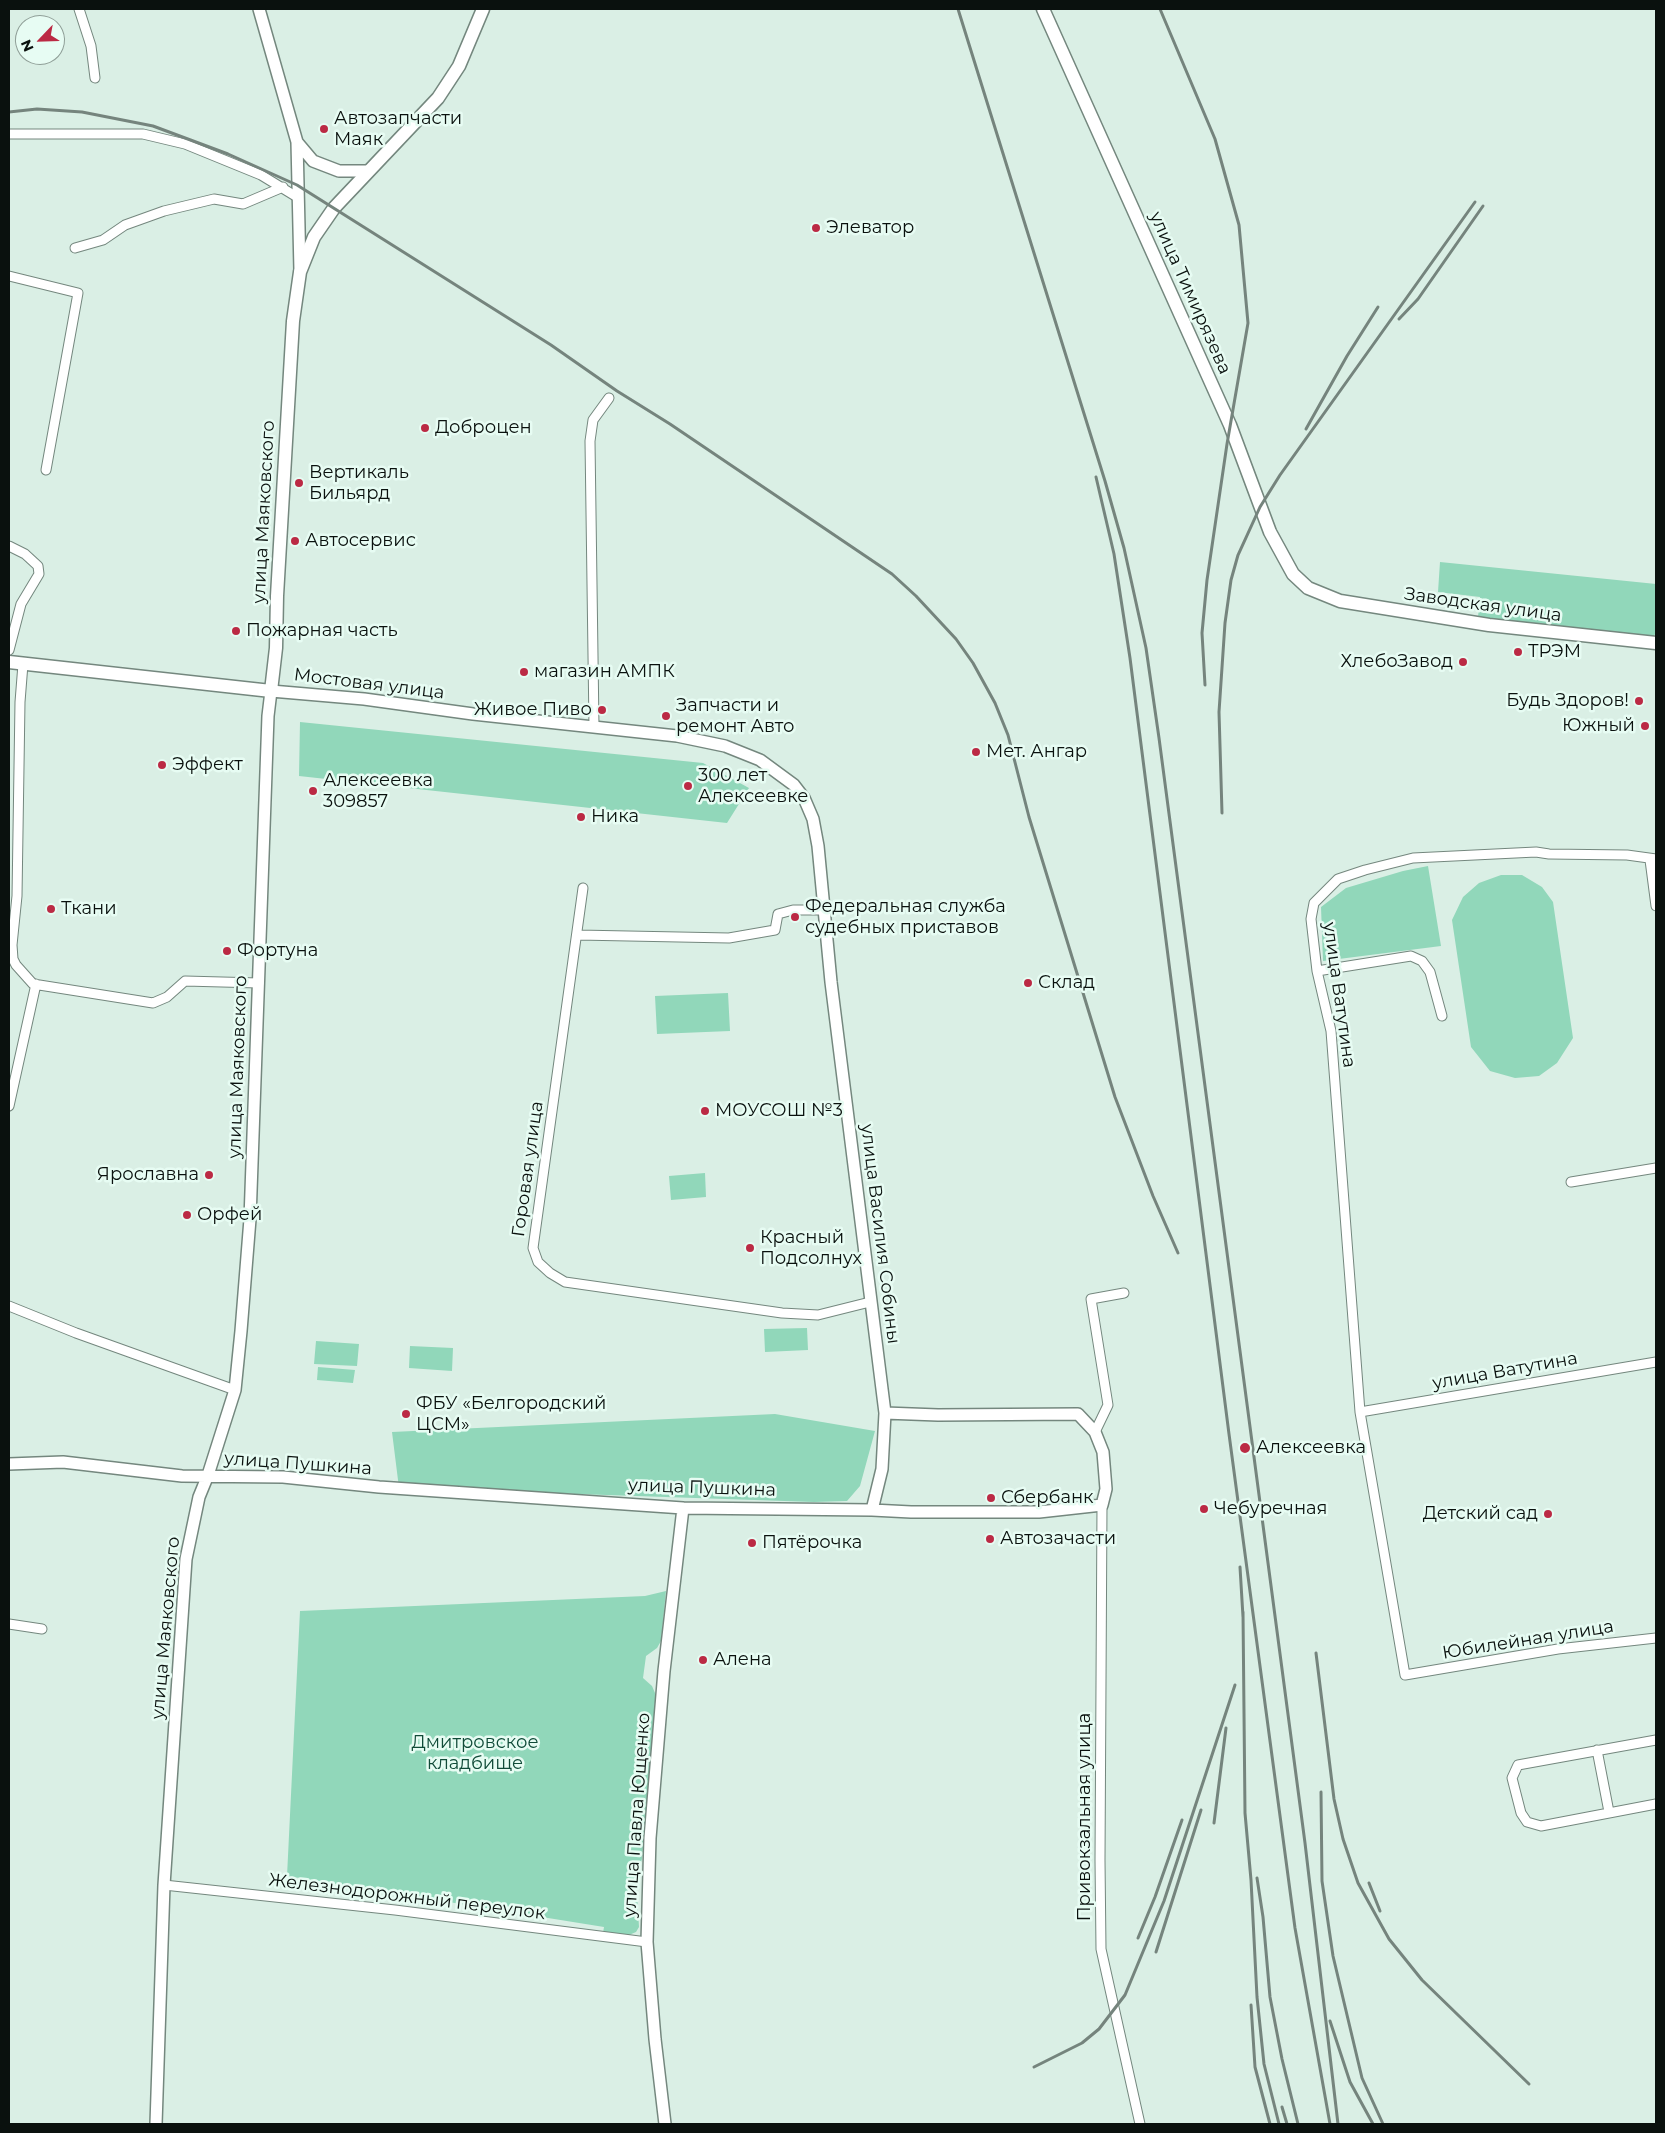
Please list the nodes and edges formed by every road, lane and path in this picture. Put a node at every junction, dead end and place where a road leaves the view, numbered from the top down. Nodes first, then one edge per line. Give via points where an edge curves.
1 (79, 9) edge
2 (259, 9) edge
3 (483, 9) edge
4 (1043, 9) edge
5 (95, 78) dead end
6 (9, 134) edge
7 (297, 142) junction
8 (368, 171) junction
9 (282, 187) junction
10 (297, 197) junction
11 (76, 248) dead end
12 (300, 272) junction
13 (9, 276) edge
14 (609, 398) dead end
15 (46, 470) dead end
16 (9, 546) edge
17 (1308, 588) joint
18 (1656, 643) edge
19 (9, 650) edge
20 (9, 662) edge
21 (23, 664) junction
22 (272, 691) junction
23 (594, 727) junction
24 (725, 746) joint
25 (1653, 859) edge
26 (584, 888) dead end
27 (1656, 906) edge
28 (825, 910) junction
29 (578, 934) junction
30 (1317, 971) junction
31 (259, 983) junction
32 (36, 984) junction
33 (1442, 1016) dead end
34 (9, 1106) edge
35 (1656, 1168) edge
36 (1571, 1182) dead end
37 (1124, 1294) dead end
38 (870, 1302) junction
39 (9, 1306) edge
40 (1656, 1362) edge
41 (235, 1390) junction
42 (1360, 1412) junction
43 (885, 1413) junction
44 (1095, 1432) junction
45 (9, 1464) edge
46 (208, 1475) junction
47 (1102, 1505) junction
48 (683, 1508) junction
49 (872, 1510) junction
50 (9, 1624) edge
51 (42, 1629) dead end
52 (1656, 1638) edge
53 (1405, 1675) joint
54 (1656, 1740) edge
55 (1597, 1750) junction
56 (1656, 1804) edge
57 (1609, 1812) junction
58 (164, 1885) junction
59 (647, 1942) junction
60 (156, 2124) edge
61 (665, 2124) edge
62 (1140, 2124) edge

1 - 5 street
2 - 7 street, улица Маяковского
3 - 8 main road via 459,66 438,98
4 - 17 main road, улица Тимирязева via 1230,425 1270,532 1293,574
6 - 9 street via 143,134 185,144
7 - 8 street via 313,161 339,171
7 - 10 street, улица Маяковского
8 - 12 main road via 322,223
9 - 10 street
9 - 11 street via 244,204 214,199 164,211 125,225 103,240
10 - 12 street, улица Маяковского
12 - 22 main road, улица Маяковского via 292,321
13 - 15 street via 78,293
14 - 23 street via 593,420 590,440
16 - 19 street via 38,566 39,574 21,604
17 - 18 main road, Заводская улица via 1340,601 1438,618
20 - 21 main road, Мостовая улица
21 - 22 main road, Мостовая улица
21 - 32 street via 12,945 16,966
22 - 23 street, Мостовая улица
22 - 31 street, улица Маяковского via 268,716
23 - 24 street, Мостовая улица via 677,736
24 - 28 street, улица Василия Собины via 760,760 794,785 804,798 813,819
25 - 27 street, улица Ватутина
25 - 30 street, улица Ватутина via 1536,852 1412,858 1365,870 1338,879 1314,903 1311,919
26 - 29 street, Горовая улица
28 - 29 street via 793,910 778,914 775,930 729,938
28 - 38 street, улица Василия Собины
29 - 38 street, Горовая улица via 533,1248 538,1262 565,1282 782,1313 818,1315
30 - 33 street via 1411,956 1422,960 1430,972
30 - 42 street, улица Ватутина via 1331,1031
31 - 32 street via 185,982 153,1003
31 - 41 street, улица Маяковского via 250,1219
32 - 34 street
35 - 36 street
37 - 44 street via 1091,1299 1108,1405
38 - 43 street, улица Василия Собины
39 - 41 street
40 - 42 street, улица Ватутина
41 - 46 street, улица Маяковского
42 - 53 street, улица Ватутина
43 - 44 street via 938,1416 1078,1414
43 - 49 street, улица Василия Собины via 882,1469
44 - 47 street via 1105,1460 1106,1489
45 - 46 street, улица Пушкина via 63,1462 182,1476
46 - 48 street, улица Пушкина via 283,1477 379,1487
46 - 58 street, улица Маяковского via 199,1497 186,1560
47 - 49 street, улица Пушкина via 1039,1512
47 - 62 street, Привокзальная улица via 1101,1949
48 - 49 street, улица Пушкина
48 - 59 street, улица Павла Ющенко via 664,1671 652,1818
50 - 51 street
52 - 53 street, Юбилейная улица via 1558,1649
54 - 55 street
55 - 57 street
55 - 57 street via 1518,1764 1512,1778 1521,1813 1527,1822 1541,1826
56 - 57 street
58 - 59 street, Железнодорожный переулок
58 - 60 street, улица Маяковского
59 - 61 street, улица Павла Ющенко

